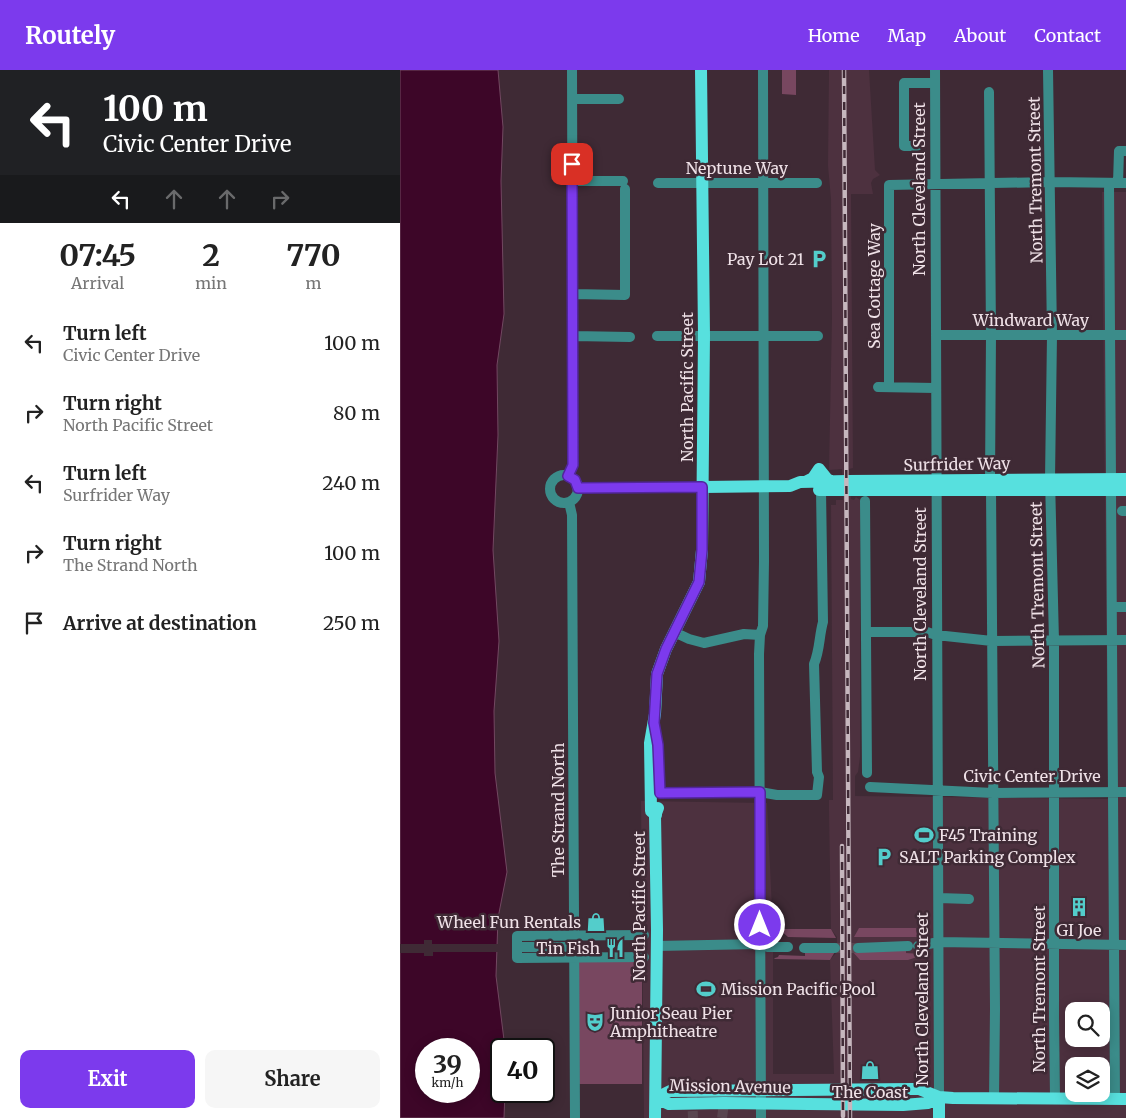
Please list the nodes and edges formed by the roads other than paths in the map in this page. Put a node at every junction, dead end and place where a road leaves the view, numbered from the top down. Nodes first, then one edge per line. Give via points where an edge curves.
1 (572, 70) edge
2 (701, 70) edge
3 (763, 70) edge
4 (935, 70) edge
5 (1048, 70) edge
6 (935, 83) junction
7 (989, 92) dead end
8 (572, 99) junction
9 (619, 99) dead end
10 (917, 146) dead end
11 (1126, 151) edge
12 (572, 181) junction
13 (1051, 182) junction
14 (658, 183) dead end
15 (702, 183) junction
16 (763, 183) junction
17 (817, 183) dead end
18 (990, 183) junction
19 (1117, 183) edge
20 (935, 184) junction
21 (573, 294) junction
22 (1126, 334) edge
23 (704, 335) junction
24 (936, 335) junction
25 (991, 335) junction
26 (1052, 335) junction
27 (1111, 335) junction
28 (573, 336) junction
29 (657, 336) dead end
30 (763, 336) junction
31 (818, 336) dead end
32 (630, 337) dead end
33 (878, 387) dead end
34 (889, 387) junction
35 (935, 388) junction
36 (568, 476) junction
37 (1126, 479) edge
38 (990, 485) junction
39 (1050, 485) junction
40 (1112, 485) junction
41 (763, 486) junction
42 (790, 486) junction
43 (935, 486) junction
44 (702, 487) junction
45 (578, 488) junction
46 (821, 490) junction
47 (874, 490) junction
48 (1126, 490) edge
49 (865, 501) joint
50 (569, 502) junction
51 (1113, 607) junction
52 (1126, 607) edge
53 (674, 632) junction
54 (866, 632) junction
55 (760, 635) junction
56 (936, 635) junction
57 (992, 640) junction
58 (1113, 640) junction
59 (1126, 640) edge
60 (1054, 641) junction
61 (654, 723) junction
62 (867, 773) dead end
63 (870, 787) dead end
64 (937, 790) junction
65 (760, 792) junction
66 (993, 792) junction
67 (1055, 792) junction
68 (1113, 792) junction
69 (1126, 792) edge
70 (660, 793) junction
71 (656, 814) junction
72 (939, 898) junction
73 (969, 899) dead end
74 (644, 935) dead end
75 (939, 942) junction
76 (760, 944) junction
77 (994, 944) junction
78 (1054, 944) junction
79 (1113, 945) junction
80 (1126, 945) edge
81 (656, 946) junction
82 (517, 947) junction
83 (574, 947) junction
84 (788, 947) dead end
85 (804, 948) dead end
86 (835, 948) tunnel mouth
87 (858, 948) tunnel mouth
88 (644, 957) dead end
89 (761, 1090) junction
90 (939, 1097) junction
91 (656, 1098) junction
92 (994, 1098) junction
93 (1055, 1098) junction
94 (1121, 1099) edge
95 (761, 1103) junction
96 (575, 1118) edge
97 (655, 1118) edge
98 (761, 1118) edge
99 (940, 1118) edge

1 - 8 street
2 - 15 main road, North Pacific Street
3 - 16 street
4 - 6 street, North Cleveland Street
5 - 13 street, North Tremont Street
6 - 10 street via 904,83 904,146
6 - 20 street, North Cleveland Street
7 - 18 street
8 - 9 street
8 - 12 street
11 - 19 street via 1119,151
12 - 21 street
12 - 21 street via 624,185 626,295
13 - 18 street
13 - 19 street
13 - 26 street, North Tremont Street
14 - 15 street, Neptune Way
15 - 16 street, Neptune Way
15 - 23 main road, North Pacific Street
16 - 17 street, Neptune Way
16 - 30 street
18 - 20 street
18 - 25 street
19 - 27 street
20 - 24 street, North Cleveland Street
20 - 34 street, Sea Cottage Way via 889,185
21 - 28 street
22 - 27 street, Windward Way
23 - 29 street
23 - 30 street
23 - 44 main road, North Pacific Street
24 - 25 street, Windward Way
24 - 35 street, North Cleveland Street
25 - 26 street, Windward Way
25 - 38 street
26 - 27 street, Windward Way
26 - 39 street, North Tremont Street
27 - 40 street
28 - 32 street
28 - 36 street via 573,465
30 - 31 street
30 - 41 street
33 - 34 street
34 - 35 street
35 - 43 street, North Cleveland Street
36 - 45 street via 575,480
36 - 50 street via 558,476 550,490 556,500
37 - 40 main road, Surfrider Way
38 - 39 main road, Surfrider Way
38 - 43 main road, Surfrider Way
38 - 57 street
39 - 40 main road, Surfrider Way
39 - 60 street, North Tremont Street
40 - 48 main road, Surfrider Way
40 - 51 street
41 - 42 main road, Surfrider Way
41 - 44 main road, Surfrider Way
41 - 55 street via 763,626
42 - 43 main road, Surfrider Way via 800,482 833,482
42 - 46 main road, Surfrider Way via 798,490
43 - 47 main road, Surfrider Way
43 - 56 street, North Cleveland Street
44 - 45 street, Surfrider Way
44 - 53 main road, North Pacific Street via 699,582
45 - 50 street
46 - 47 main road, Surfrider Way
46 - 65 street via 823,622 819,653 814,664 819,788 817,795
47 - 49 main road
49 - 54 street
50 - 83 street, The Strand North via 572,515
51 - 52 street
51 - 58 street
53 - 55 street via 704,643 744,634
53 - 61 main road, North Pacific Street via 657,674
54 - 56 street via 926,632
54 - 62 street
55 - 65 street
56 - 57 street
56 - 64 street, North Cleveland Street
57 - 60 street
57 - 66 street
58 - 59 street
58 - 60 street
58 - 68 street
60 - 67 street, North Tremont Street
61 - 70 main road, North Pacific Street
61 - 71 main road, North Pacific Street via 650,743 651,811
63 - 64 street, Civic Center Drive
64 - 66 street, Civic Center Drive
64 - 72 street, North Cleveland Street
65 - 70 street
65 - 76 street
66 - 67 street, Civic Center Drive
66 - 77 street
67 - 68 street, Civic Center Drive
67 - 78 street, North Tremont Street
68 - 69 street, Civic Center Drive
68 - 79 street
70 - 71 main road, North Pacific Street
71 - 81 main road, North Pacific Street
72 - 73 street
72 - 75 street, North Cleveland Street
74 - 82 street, bridge via 517,936
75 - 77 street
75 - 87 street
75 - 90 street, North Cleveland Street
76 - 81 street
76 - 84 street
76 - 89 street
77 - 78 street
77 - 92 street
78 - 79 street
78 - 93 street, North Tremont Street
79 - 80 street
79 - 94 street
81 - 91 main road, North Pacific Street
82 - 83 street
82 - 88 street, bridge via 517,958
83 - 96 street, The Strand North
85 - 86 street
89 - 90 main road, Mission Avenue via 920,1089
89 - 91 main road, Mission Avenue via 670,1091
89 - 95 street
90 - 92 main road, Mission Avenue
90 - 95 main road, Mission Avenue via 928,1104 903,1105
90 - 99 main road, North Cleveland Street
91 - 95 main road, Mission Avenue via 666,1104
91 - 97 main road, North Pacific Street
92 - 93 main road, Mission Avenue
93 - 94 main road, Mission Avenue
95 - 98 street

